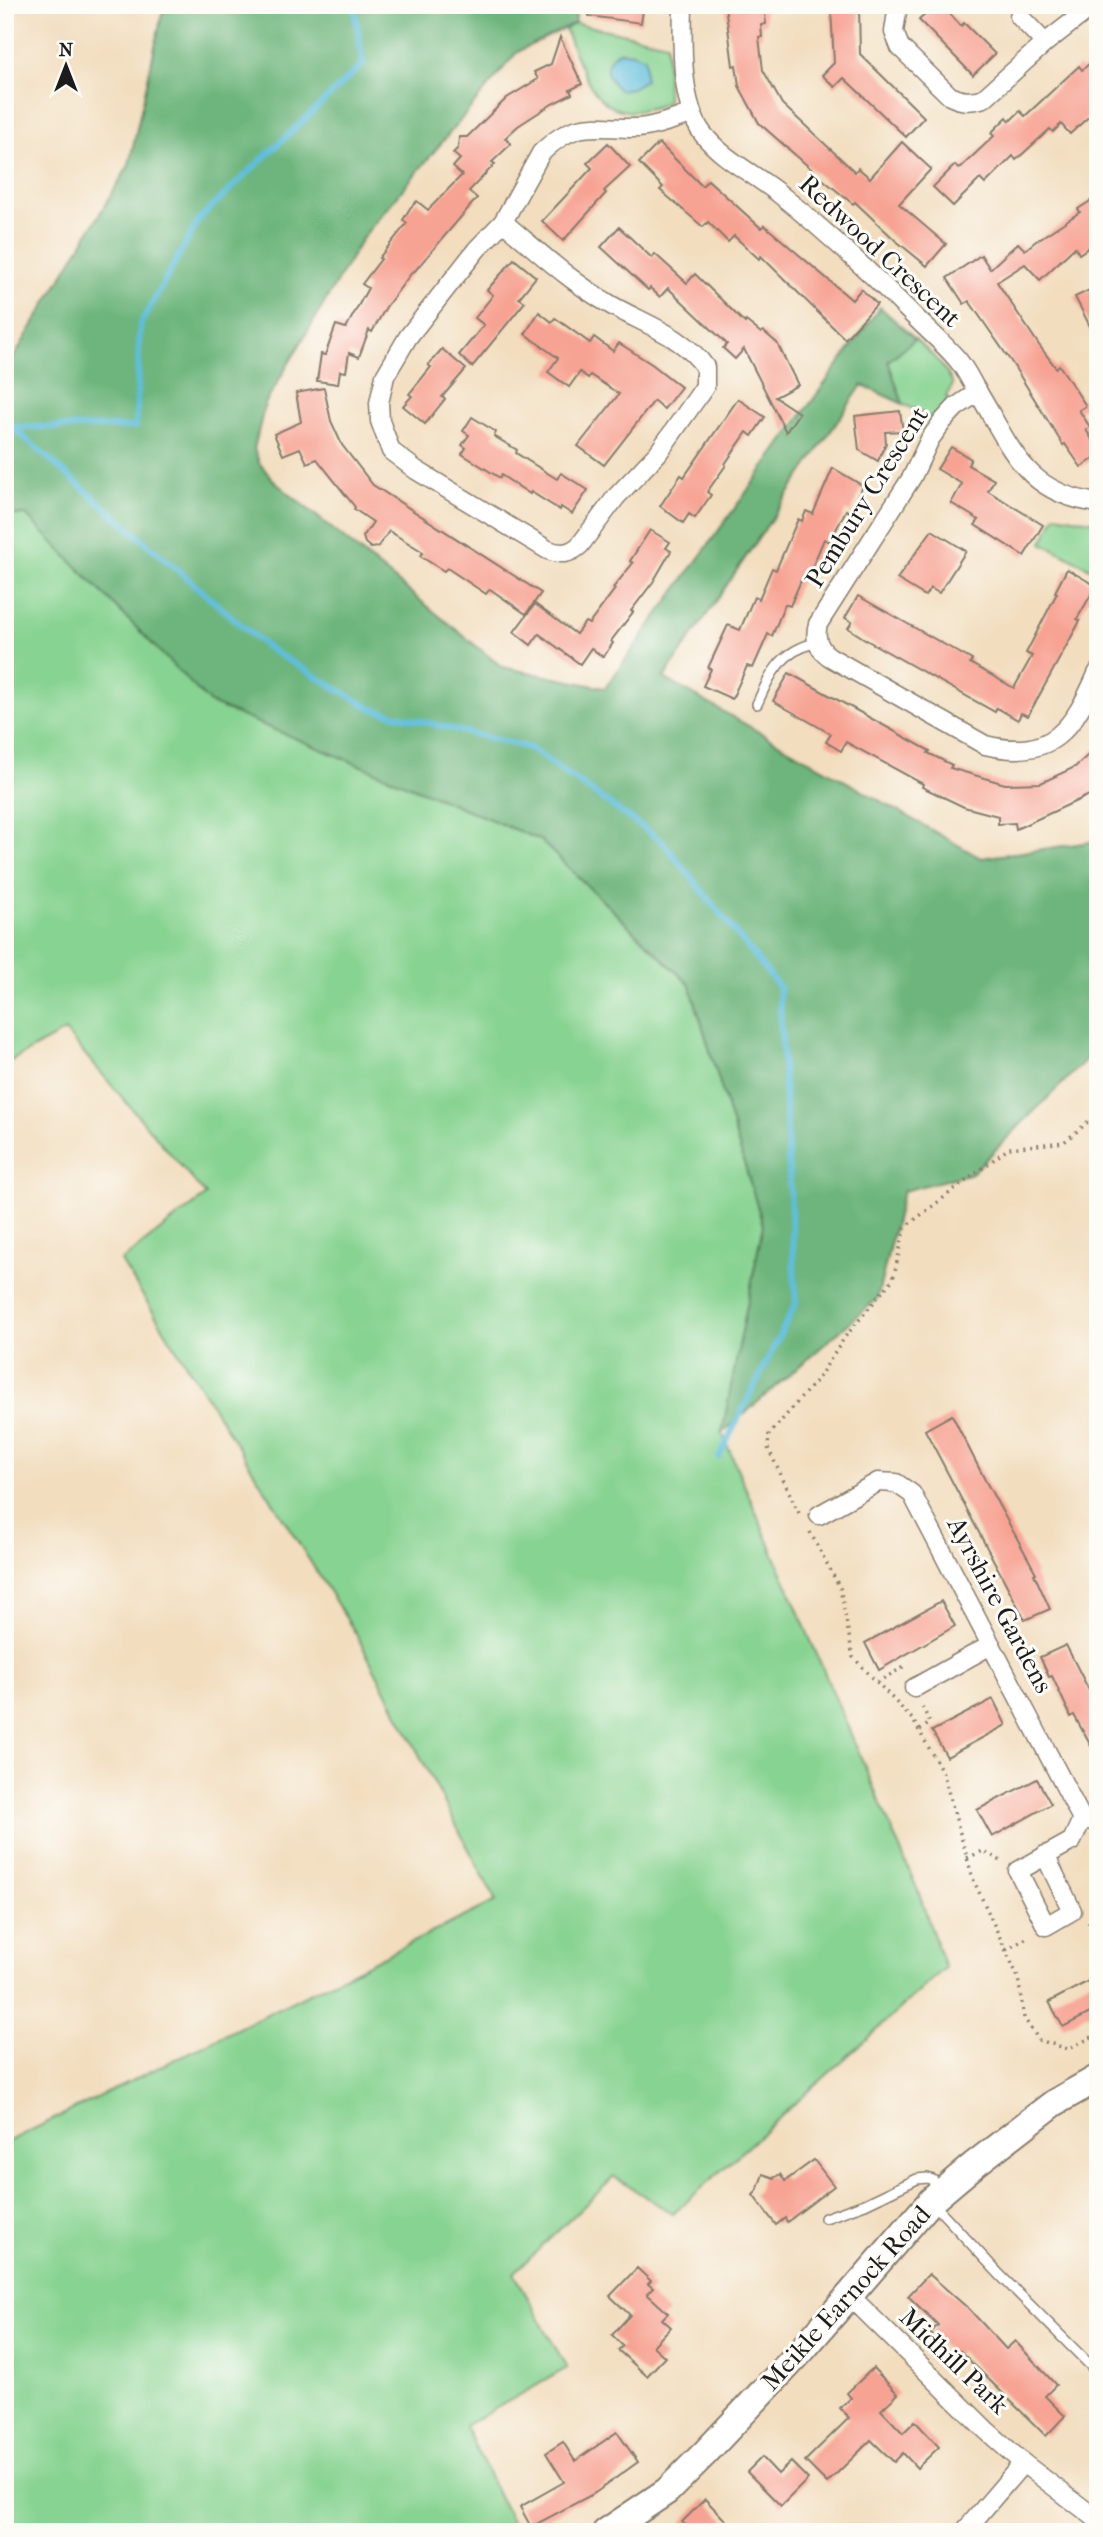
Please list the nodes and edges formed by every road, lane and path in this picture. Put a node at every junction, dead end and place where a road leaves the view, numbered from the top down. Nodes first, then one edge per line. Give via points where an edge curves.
1 (683, 5) edge
2 (898, 5) edge
3 (1085, 12) dead end
4 (1019, 16) dead end
5 (1045, 43) junction
6 (691, 114) junction
7 (503, 222) junction
8 (978, 392) junction
9 (1098, 503) edge
10 (817, 642) junction
11 (1098, 672) edge
12 (757, 704) dead end
13 (1098, 1114) edge
14 (811, 1518) joint
15 (809, 1532) dead end
16 (991, 1645) junction
17 (914, 1688) dead end
18 (1090, 1819) edge
19 (1045, 1856) junction
20 (967, 1858) junction
21 (1018, 1871) junction
22 (1046, 1926) junction
23 (1006, 1950) junction
24 (1098, 2034) edge
25 (1098, 2078) edge
26 (934, 2198) junction
27 (825, 2218) dead end
28 (849, 2295) junction
29 (1098, 2373) edge
30 (1023, 2463) junction
31 (1098, 2520) edge
32 (606, 2532) edge
33 (964, 2532) edge

1 - 6 street, Redwood Crescent
2 - 5 street via 894,32 900,47 960,101 984,98
3 - 5 street
4 - 5 street
6 - 7 street via 639,128 600,125 561,136 541,153
6 - 8 street, Redwood Crescent via 704,135 727,156 766,182 898,300 959,360
7 - 7 street via 574,281 646,322 705,367 705,386 658,453 616,497 580,545 565,553 548,550 402,461 391,451 380,421 381,387 393,360 428,310
8 - 9 street, Redwood Crescent via 1024,467 1039,483 1067,497
8 - 10 street, Pembury Crescent via 956,407 930,439 912,477 818,624
10 - 11 street via 824,654 985,745 1006,750 1043,744 1062,733 1077,717
10 - 12 lane via 781,660
13 - 14 path via 1064,1142 1009,1148 905,1227 893,1279 769,1435 768,1448
14 - 16 street, Ayrshire Gardens via 878,1482 896,1483 912,1494
15 - 20 path via 840,1588 853,1657 913,1720 943,1773
16 - 17 street
16 - 18 street, Ayrshire Gardens
18 - 19 street via 1072,1841
19 - 21 street
19 - 22 street via 1072,1911
20 - 21 path via 983,1850
20 - 23 path
21 - 22 street
22 - 23 path
23 - 24 path via 1018,1976 1024,2018 1039,2040 1068,2049
25 - 26 street, Meikle Earnock Road via 1054,2103
26 - 27 lane via 933,2180 917,2179
26 - 28 street, Meikle Earnock Road
26 - 29 lane via 1000,2275
28 - 30 street, Midhill Park
28 - 32 street, Meikle Earnock Road via 667,2491
30 - 31 street, Midhill Park
30 - 33 street

